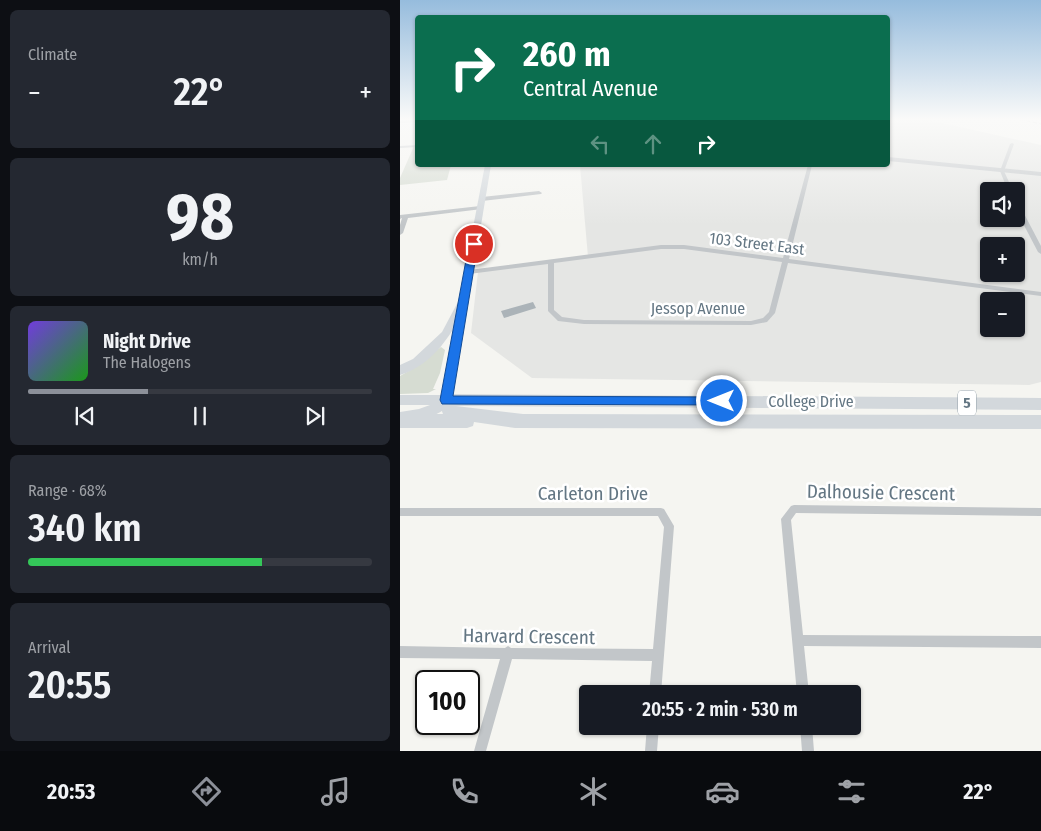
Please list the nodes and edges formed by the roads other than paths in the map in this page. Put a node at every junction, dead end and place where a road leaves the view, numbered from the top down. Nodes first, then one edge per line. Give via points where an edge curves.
1 (1008, 154) edge
2 (890, 159) edge
3 (488, 167) edge
4 (809, 167) edge
5 (1002, 171) junction
6 (1041, 174) edge
7 (1006, 182) edge
8 (539, 193) dead end
9 (481, 204) junction
10 (403, 217) edge
11 (1025, 221) edge
12 (400, 233) edge
13 (1041, 252) edge
14 (785, 261) junction
15 (551, 262) junction
16 (469, 272) junction
17 (1041, 294) edge
18 (463, 302) junction
19 (400, 370) edge
20 (1041, 395) edge
21 (400, 400) edge
22 (446, 400) junction
23 (894, 402) junction
24 (1041, 404) edge
25 (400, 417) edge
26 (400, 421) edge
27 (523, 421) junction
28 (963, 422) junction
29 (1041, 422) edge
30 (1041, 427) edge
31 (400, 512) edge
32 (1041, 512) edge
33 (798, 640) junction
34 (1041, 642) edge
35 (400, 652) edge
36 (508, 652) junction
37 (658, 655) junction
38 (656, 685) edge
39 (802, 685) edge
40 (652, 735) edge
41 (807, 735) edge
42 (480, 751) edge
43 (651, 751) edge
44 (808, 751) edge

1 - 5 street
2 - 5 street
3 - 9 main road
4 - 14 street, Jessop Avenue
5 - 6 street
5 - 7 street
8 - 9 street
9 - 10 street
9 - 16 main road
10 - 12 street
11 - 13 street
14 - 15 street, 103 Street East via 684,247 661,247
14 - 15 street, Jessop Avenue via 772,313 765,320 751,323 560,319 551,311
14 - 17 street, 103 Street East
15 - 16 street, 103 Street East
16 - 18 main road
18 - 19 main road via 446,334 417,362
18 - 22 main road
20 - 23 highway via 915,398
21 - 22 main road, College Drive / 5
22 - 23 highway, College Drive / 5
22 - 25 main road via 437,409 424,414
22 - 27 highway via 449,410 457,414
23 - 24 highway, College Drive / 5
26 - 27 highway, College Drive / 5
27 - 28 highway, College Drive / 5
28 - 29 highway, College Drive / 5
28 - 30 highway
31 - 37 street, Carleton Drive via 661,512 669,526
32 - 33 street, Dalhousie Crescent via 794,509 786,519
33 - 34 street
33 - 39 street, Dalhousie Crescent
35 - 36 street, Harvard Crescent
36 - 37 street, Harvard Crescent
36 - 42 street
37 - 38 street, Carleton Drive
40 - 43 street
41 - 44 street

